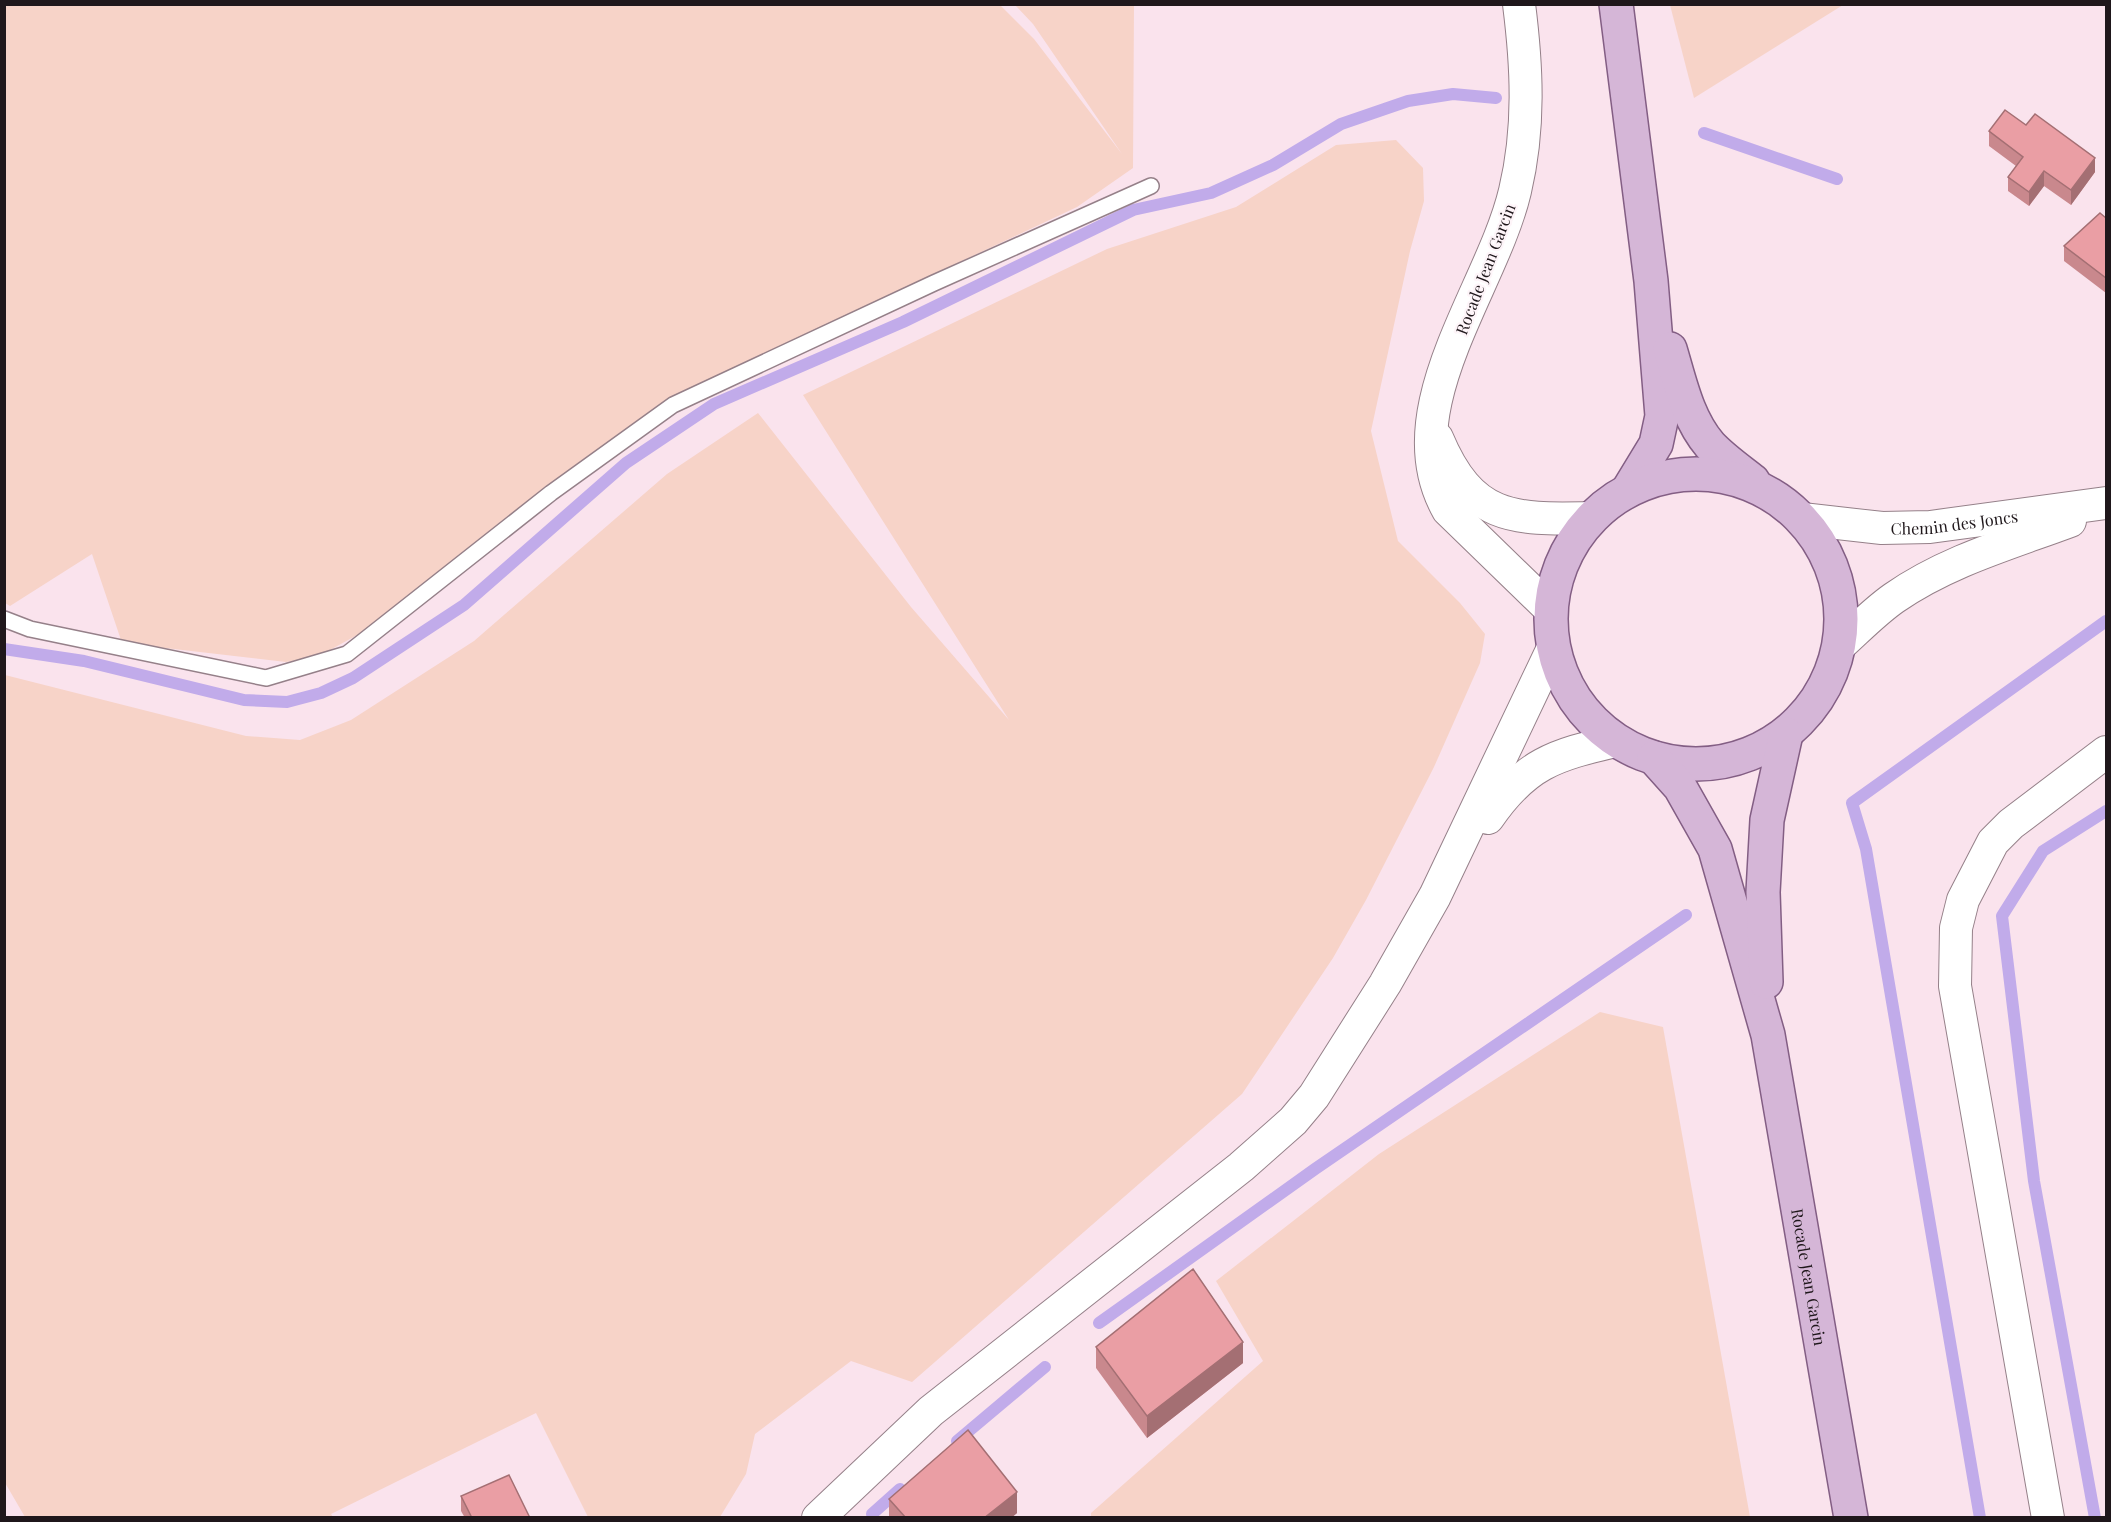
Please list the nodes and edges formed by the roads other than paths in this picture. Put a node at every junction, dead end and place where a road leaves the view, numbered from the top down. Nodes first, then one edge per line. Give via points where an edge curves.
1 (1520, 4) edge
2 (1616, 4) edge
3 (1151, 186) dead end
4 (1651, 281) junction
5 (1431, 424) junction
6 (1628, 490) junction
7 (1764, 490) junction
8 (2106, 505) edge
9 (1590, 518) junction
10 (1802, 519) junction
11 (1550, 609) junction
12 (4, 619) edge
13 (1839, 646) junction
14 (1553, 648) junction
15 (1786, 734) junction
16 (1616, 741) junction
17 (2106, 752) edge
18 (1654, 758) junction
19 (1435, 896) junction
20 (1768, 1035) junction
21 (818, 1518) edge
22 (1851, 1518) edge
23 (2048, 1518) edge

1 - 5 street, Rocade Jean Garcin via 1527,110 1515,191 1490,264 1443,376
2 - 4 main road
3 - 12 lane via 673,405 551,493 347,654 267,678 30,629
4 - 6 main road via 1662,417 1656,444
4 - 7 main road via 1696,425 1712,447
5 - 9 street via 1449,465 1467,490 1494,509 1543,519
5 - 11 street, Rocade Jean Garcin via 1434,475 1448,510
6 - 7 main road via 1673,475 1720,476
6 - 9 main road
7 - 10 main road
8 - 10 street, Chemin des Joncs via 1930,527 1882,528
8 - 13 street, Chemin des Joncs via 1922,580 1893,599
9 - 11 main road via 1570,544 1556,576
10 - 13 main road via 1827,557 1837,590
11 - 14 main road
13 - 15 main road via 1828,679 1816,699
14 - 16 main road via 1566,684 1587,716
14 - 19 street
15 - 18 main road via 1756,752 1723,762 1688,764
15 - 20 main road, Rocade Jean Garcin via 1766,832 1763,892
16 - 18 main road
16 - 19 street via 1555,758 1524,775 1505,793
17 - 23 street via 1993,842 1963,900 1956,928 1955,986
18 - 20 main road, Rocade Jean Garcin via 1680,787 1715,849
19 - 21 street via 1344,1052 1293,1121 1241,1167 931,1412
20 - 22 main road, Rocade Jean Garcin

